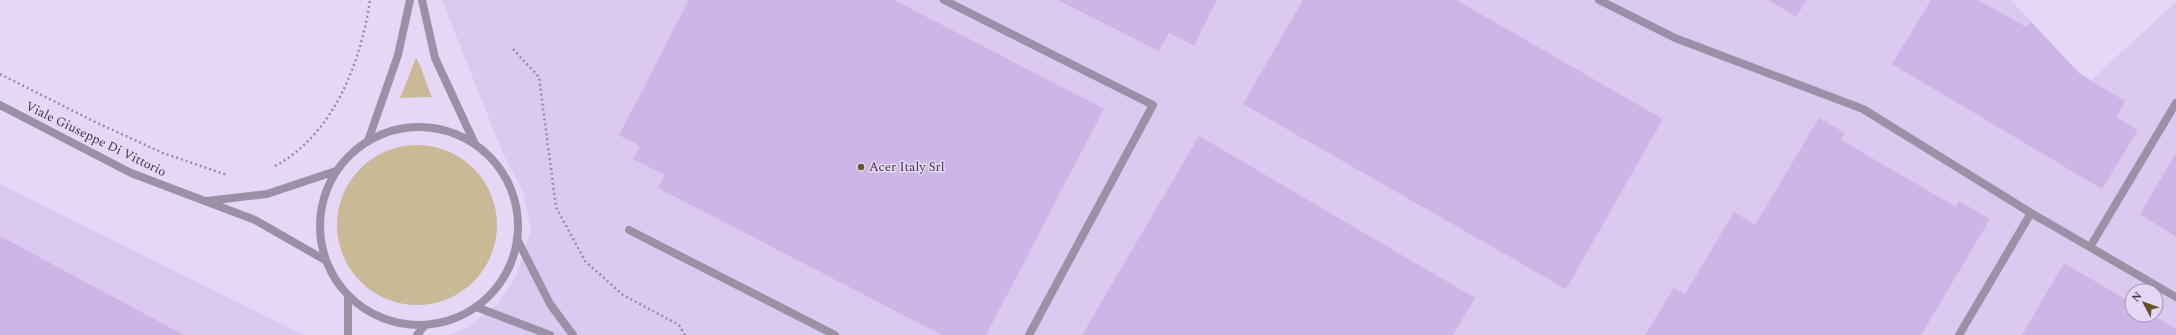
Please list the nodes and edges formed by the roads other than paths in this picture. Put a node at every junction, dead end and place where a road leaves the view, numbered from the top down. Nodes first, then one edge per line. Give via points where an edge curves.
1 (410, 0) edge
2 (422, 0) edge
3 (944, 0) edge
4 (1599, 0) edge
5 (2176, 103) edge
6 (0, 105) edge
7 (368, 141) junction
8 (474, 144) junction
9 (336, 171) junction
10 (205, 202) junction
11 (2030, 213) junction
12 (629, 230) dead end
13 (517, 239) junction
14 (2090, 247) junction
15 (325, 260) junction
16 (348, 296) junction
17 (2176, 297) edge
18 (476, 307) junction
19 (425, 325) junction
20 (830, 334) edge
21 (348, 335) edge
22 (417, 335) edge
23 (550, 335) edge
24 (573, 335) edge
25 (1029, 335) edge
26 (1959, 335) edge

1 - 7 street via 398,55
2 - 8 street via 435,58
3 - 25 street via 1153,105
4 - 11 street via 1675,38 1863,109
5 - 14 street
6 - 10 street, Viale Giuseppe Di Vittorio via 131,173
7 - 8 street via 394,130 422,127 449,132
7 - 9 street via 350,154
8 - 13 street via 495,162 509,185 517,211
9 - 10 street, Viale Giuseppe Di Vittorio via 267,194
9 - 15 street via 324,199 320,229
10 - 15 street, Viale Giuseppe Di Vittorio via 255,220
11 - 14 street
11 - 26 street
12 - 20 street
13 - 18 street via 510,265 496,288
13 - 24 street via 550,304
14 - 17 street
15 - 16 street
16 - 19 street via 370,312 396,323
16 - 21 street
18 - 19 street via 452,320
18 - 23 street
19 - 22 street

